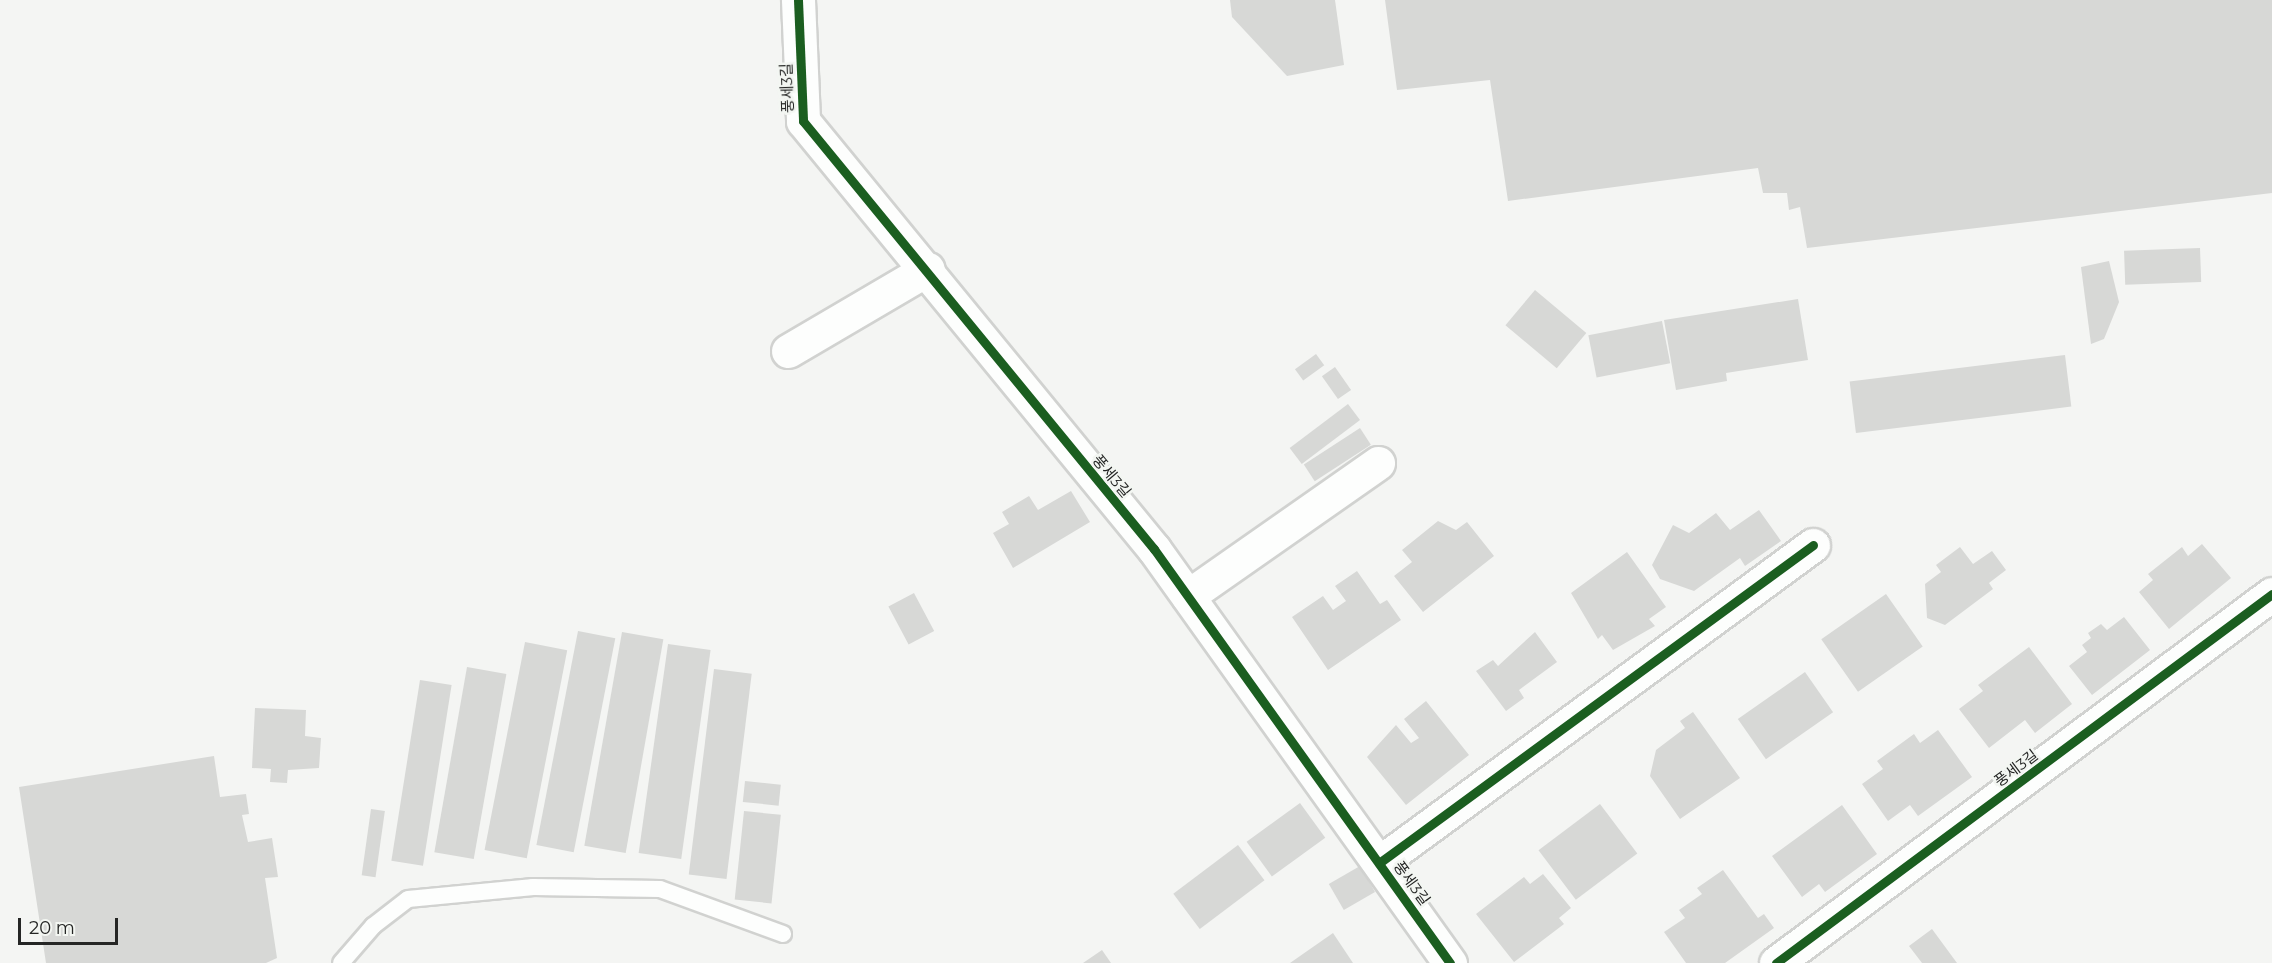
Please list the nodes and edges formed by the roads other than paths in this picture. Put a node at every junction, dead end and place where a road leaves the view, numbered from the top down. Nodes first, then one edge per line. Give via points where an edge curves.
1 (798, 0) edge
2 (928, 269) junction
3 (788, 351) dead end
4 (1378, 463) dead end
5 (1813, 545) dead end
6 (2272, 594) edge
7 (1188, 596) junction
8 (1379, 863) junction
9 (783, 934) dead end
10 (341, 963) edge
11 (1450, 963) edge
12 (1776, 963) edge

1 - 2 street, 풍세3길 via 803,121
2 - 3 street
2 - 7 street, 풍세3길
4 - 7 street
5 - 8 street
6 - 12 street, 풍세3길
7 - 8 street, 풍세3길
8 - 11 street, 풍세3길
9 - 10 lane via 660,889 533,888 408,899 373,926

